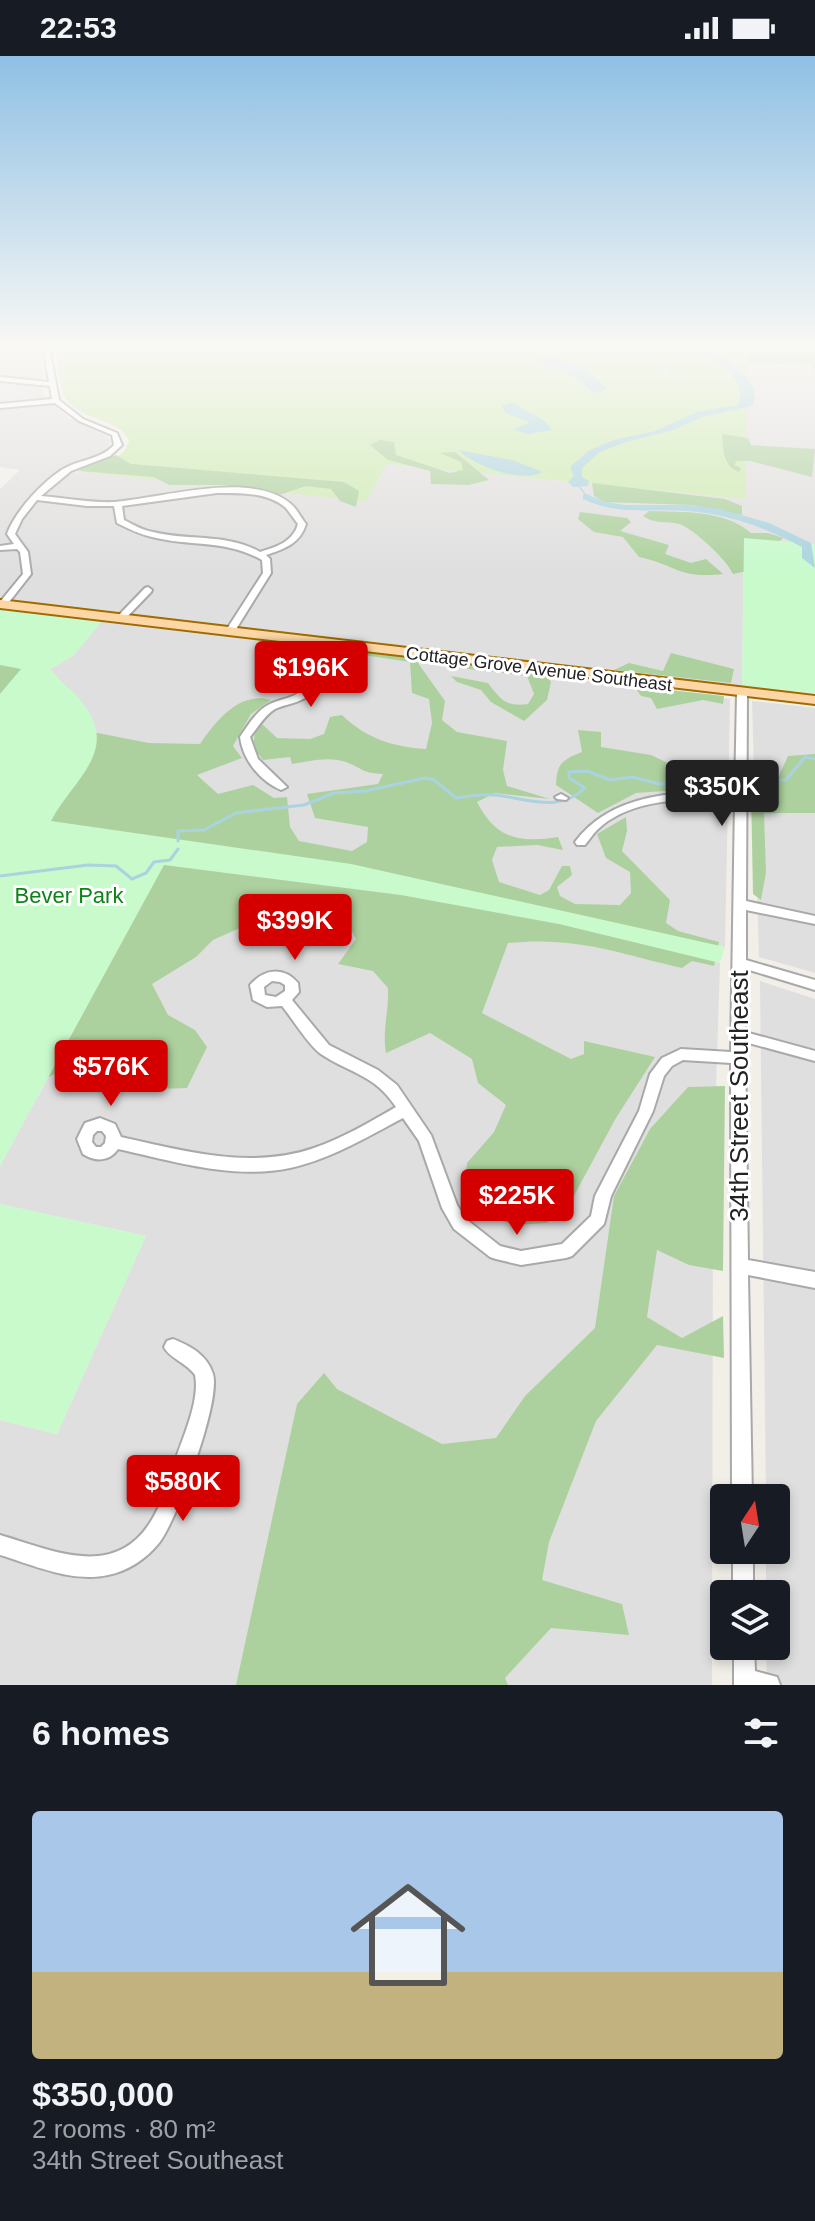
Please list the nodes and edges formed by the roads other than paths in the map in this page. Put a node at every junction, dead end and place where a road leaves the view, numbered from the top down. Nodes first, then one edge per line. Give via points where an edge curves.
1 (86, 422) edge
2 (37, 498) junction
3 (118, 504) junction
4 (12, 536) junction
5 (0, 540) edge
6 (19, 546) junction
7 (0, 548) edge
8 (259, 555) junction
9 (148, 590) dead end
10 (2, 604) edge
11 (121, 618) junction
12 (230, 632) junction
13 (300, 640) junction
14 (742, 694) junction
15 (811, 700) edge
16 (281, 787) dead end
17 (738, 797) junction
18 (581, 842) dead end
19 (739, 904) junction
20 (815, 920) edge
21 (738, 962) junction
22 (815, 985) edge
23 (284, 999) dead end
24 (738, 1035) junction
25 (815, 1056) edge
26 (738, 1058) junction
27 (406, 1109) junction
28 (114, 1142) dead end
29 (739, 1266) junction
30 (815, 1280) edge
31 (173, 1347) dead end
32 (742, 1484) edge
33 (0, 1545) edge
34 (744, 1660) edge
35 (744, 1682) edge
36 (769, 1685) edge

1 - 2 street via 115,434 118,445 106,456 68,469
2 - 3 street
2 - 4 street via 16,519
3 - 8 street via 120,521 143,534 234,545
3 - 8 street via 217,490 273,499 295,513 301,530 290,542
4 - 5 street
4 - 6 street
6 - 7 street
6 - 10 street via 27,574
8 - 12 street via 268,565 267,573
9 - 11 street
10 - 11 main road, Cottage Grove Avenue Southeast
11 - 12 main road, Cottage Grove Avenue Southeast
12 - 13 main road, Cottage Grove Avenue Southeast
13 - 14 main road, Cottage Grove Avenue Southeast
13 - 16 street via 321,657 318,677 299,697 262,715 245,737 253,763
14 - 15 main road, Cottage Grove Avenue Southeast
14 - 17 street, 34th Street Southeast
17 - 18 street via 705,794 650,800 587,831
17 - 19 street, 34th Street Southeast
19 - 20 street
19 - 21 street, 34th Street Southeast
21 - 22 street
21 - 24 street, 34th Street Southeast
23 - 27 street via 324,1049 373,1074
24 - 25 street
24 - 26 street, 34th Street Southeast
26 - 27 street via 698,1053 667,1062 603,1196 598,1219 566,1251 545,1257 496,1252 460,1224 426,1139
26 - 29 street, 34th Street Southeast
27 - 28 street via 310,1156 265,1164 208,1161
29 - 30 street
29 - 32 street, 34th Street Southeast
31 - 33 street via 197,1360 205,1380 202,1407 160,1523 142,1549 117,1563 86,1568
34 - 35 street
35 - 36 street

